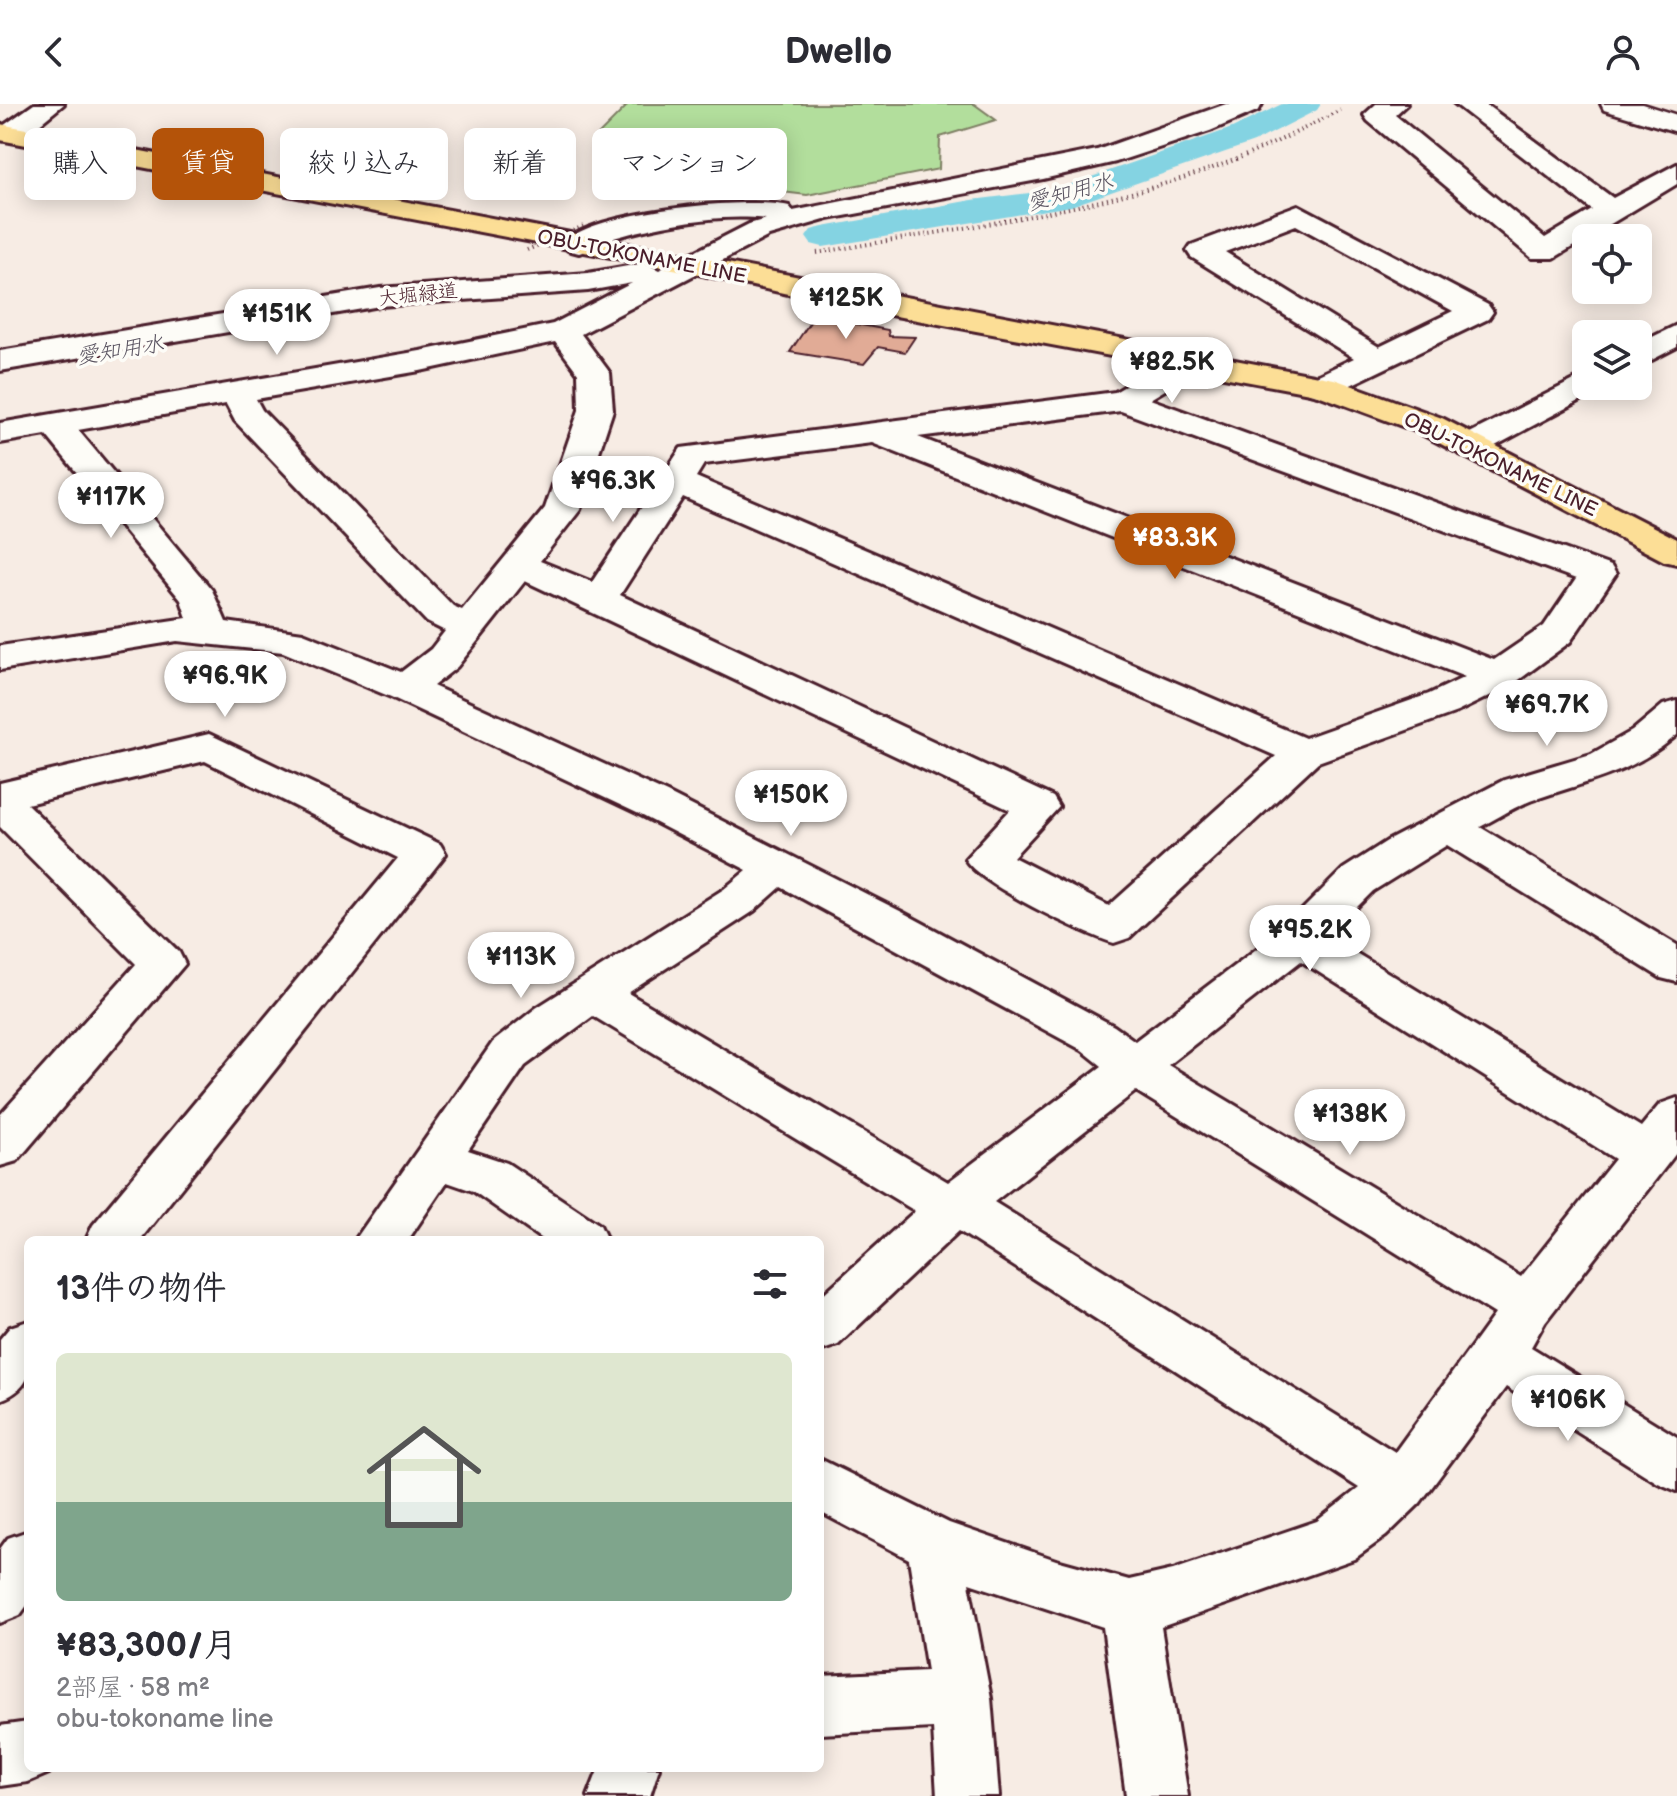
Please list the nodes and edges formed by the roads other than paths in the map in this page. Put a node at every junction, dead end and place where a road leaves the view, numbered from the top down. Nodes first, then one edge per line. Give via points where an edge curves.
1 (51, 104) edge
2 (1249, 104) edge
3 (1394, 104) edge
4 (1468, 104) edge
5 (1614, 104) edge
6 (1677, 124) edge
7 (7, 143) edge
8 (1677, 172) edge
9 (1612, 211) junction
10 (793, 219) junction
11 (582, 235) junction
12 (694, 264) junction
13 (199, 302) dead end
14 (563, 331) junction
15 (0, 338) edge
16 (1377, 359) junction
17 (1192, 360) junction
18 (0, 361) edge
19 (1322, 386) junction
20 (1572, 391) edge
21 (237, 393) junction
22 (1124, 401) junction
23 (55, 424) junction
24 (874, 431) junction
25 (0, 433) edge
26 (1470, 446) junction
27 (677, 482) junction
28 (1677, 553) edge
29 (518, 565) junction
30 (599, 599) junction
31 (468, 628) junction
32 (211, 633) junction
33 (4, 648) edge
34 (1498, 676) junction
35 (405, 688) junction
36 (1677, 714) edge
37 (1304, 753) junction
38 (0, 799) edge
39 (1448, 827) junction
40 (776, 868) junction
41 (1299, 939) junction
42 (1677, 966) edge
43 (593, 994) junction
44 (1135, 1063) junction
45 (1677, 1117) edge
46 (0, 1146) edge
47 (1647, 1155) junction
48 (435, 1159) junction
49 (954, 1206) junction
50 (114, 1236) edge
51 (383, 1236) edge
52 (576, 1236) edge
53 (1527, 1307) junction
54 (824, 1325) edge
55 (24, 1348) edge
56 (1499, 1355) junction
57 (0, 1377) edge
58 (1677, 1466) edge
59 (1401, 1485) junction
60 (824, 1486) edge
61 (934, 1544) junction
62 (24, 1563) edge
63 (0, 1596) edge
64 (1129, 1607) junction
65 (961, 1698) junction
66 (824, 1705) edge
67 (24, 1753) edge
68 (0, 1756) edge
69 (628, 1772) edge
70 (619, 1796) edge
71 (968, 1796) edge
72 (1157, 1796) edge

1 - 7 street
2 - 10 street via 1093,159
3 - 9 street via 1378,115 1543,252
4 - 9 street
5 - 6 street
7 - 11 main road, OBU-TOKONAME LINE via 43,141
8 - 9 street
10 - 11 street via 768,209 715,213
10 - 12 street via 759,230
11 - 12 main road, OBU-TOKONAME LINE
12 - 14 street
12 - 17 main road, OBU-TOKONAME LINE via 842,297
12 - 18 street, 大堀緑道 via 588,282 380,297
13 - 15 street
14 - 21 street
14 - 29 street via 594,373 596,410 562,510
16 - 16 street via 1477,312 1298,214 1202,251
16 - 19 street
17 - 19 main road, OBU-TOKONAME LINE
17 - 22 street
19 - 26 main road, OBU-TOKONAME LINE via 1430,425
20 - 26 street
21 - 23 street
21 - 31 street via 247,414 440,614
22 - 24 street
22 - 34 street via 1598,574 1557,634
23 - 25 street
23 - 32 street via 199,598
24 - 27 street via 693,455
24 - 34 street
26 - 28 main road, OBU-TOKONAME LINE
27 - 30 street
27 - 37 street
29 - 30 street
29 - 31 street
30 - 37 street via 1038,807 986,859 1114,927
31 - 35 street via 444,658
32 - 33 street via 177,629
32 - 35 street via 290,641
34 - 37 street via 1443,703
35 - 40 street via 652,803
36 - 39 street via 1605,764 1518,790
38 - 46 street via 163,964
38 - 50 street via 209,747 425,854
39 - 41 street via 1358,880
39 - 42 street
40 - 43 street via 739,900
40 - 44 street via 1035,1001
41 - 44 street
41 - 47 street
43 - 48 street via 509,1054
43 - 49 street
44 - 49 street
44 - 53 street via 1174,1094
45 - 47 street
47 - 53 street
48 - 51 street
48 - 52 street via 490,1177
49 - 54 street
49 - 59 street
53 - 56 street
55 - 57 street
56 - 58 street
56 - 59 street
59 - 64 street via 1334,1541
60 - 61 street
61 - 64 street
61 - 65 street
62 - 63 street
64 - 72 street
65 - 66 street
65 - 71 street
67 - 68 street
69 - 70 street

